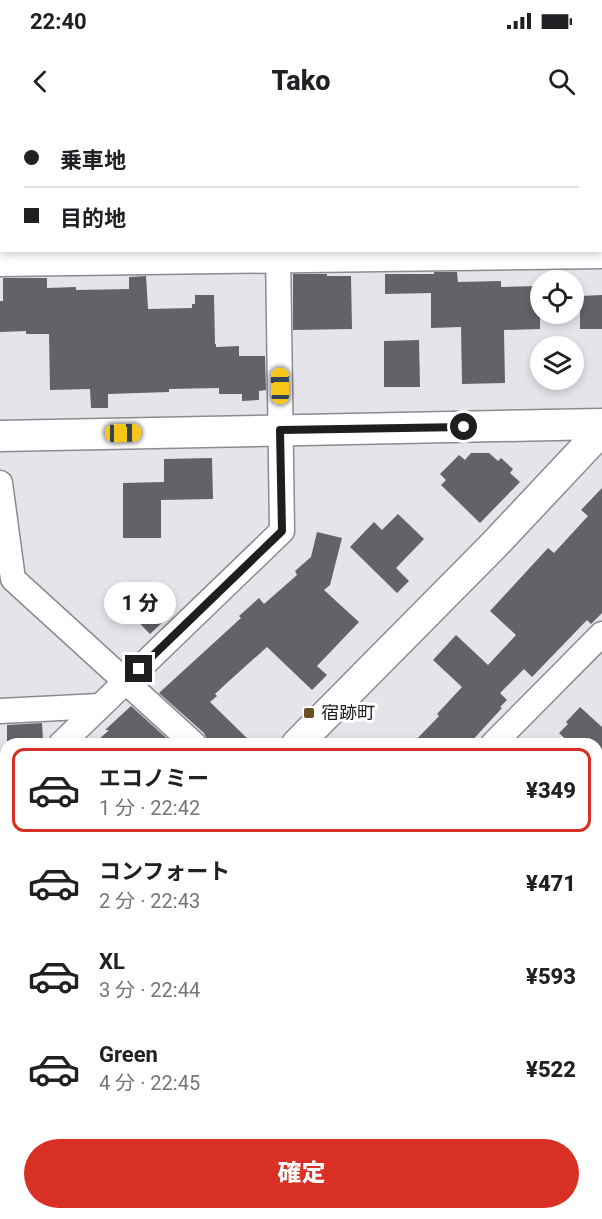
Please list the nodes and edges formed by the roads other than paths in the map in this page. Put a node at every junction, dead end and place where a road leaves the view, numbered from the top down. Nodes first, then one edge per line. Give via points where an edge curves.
1 (278, 256) edge
2 (602, 256) edge
3 (0, 264) edge
4 (602, 424) edge
5 (280, 430) junction
6 (602, 430) edge
7 (0, 436) edge
8 (0, 483) edge
9 (6, 580) edge
10 (602, 634) edge
11 (127, 682) junction
12 (100, 706) junction
13 (0, 711) edge
14 (67, 738) edge
15 (188, 738) edge
16 (303, 738) edge
17 (499, 738) edge

1 - 2 street
1 - 3 street
1 - 5 street
4 - 5 street
5 - 7 street
5 - 11 street via 282,531
6 - 16 street via 486,554
8 - 9 street
9 - 11 street
10 - 17 street
11 - 12 street
11 - 15 street
12 - 13 street
12 - 14 street

